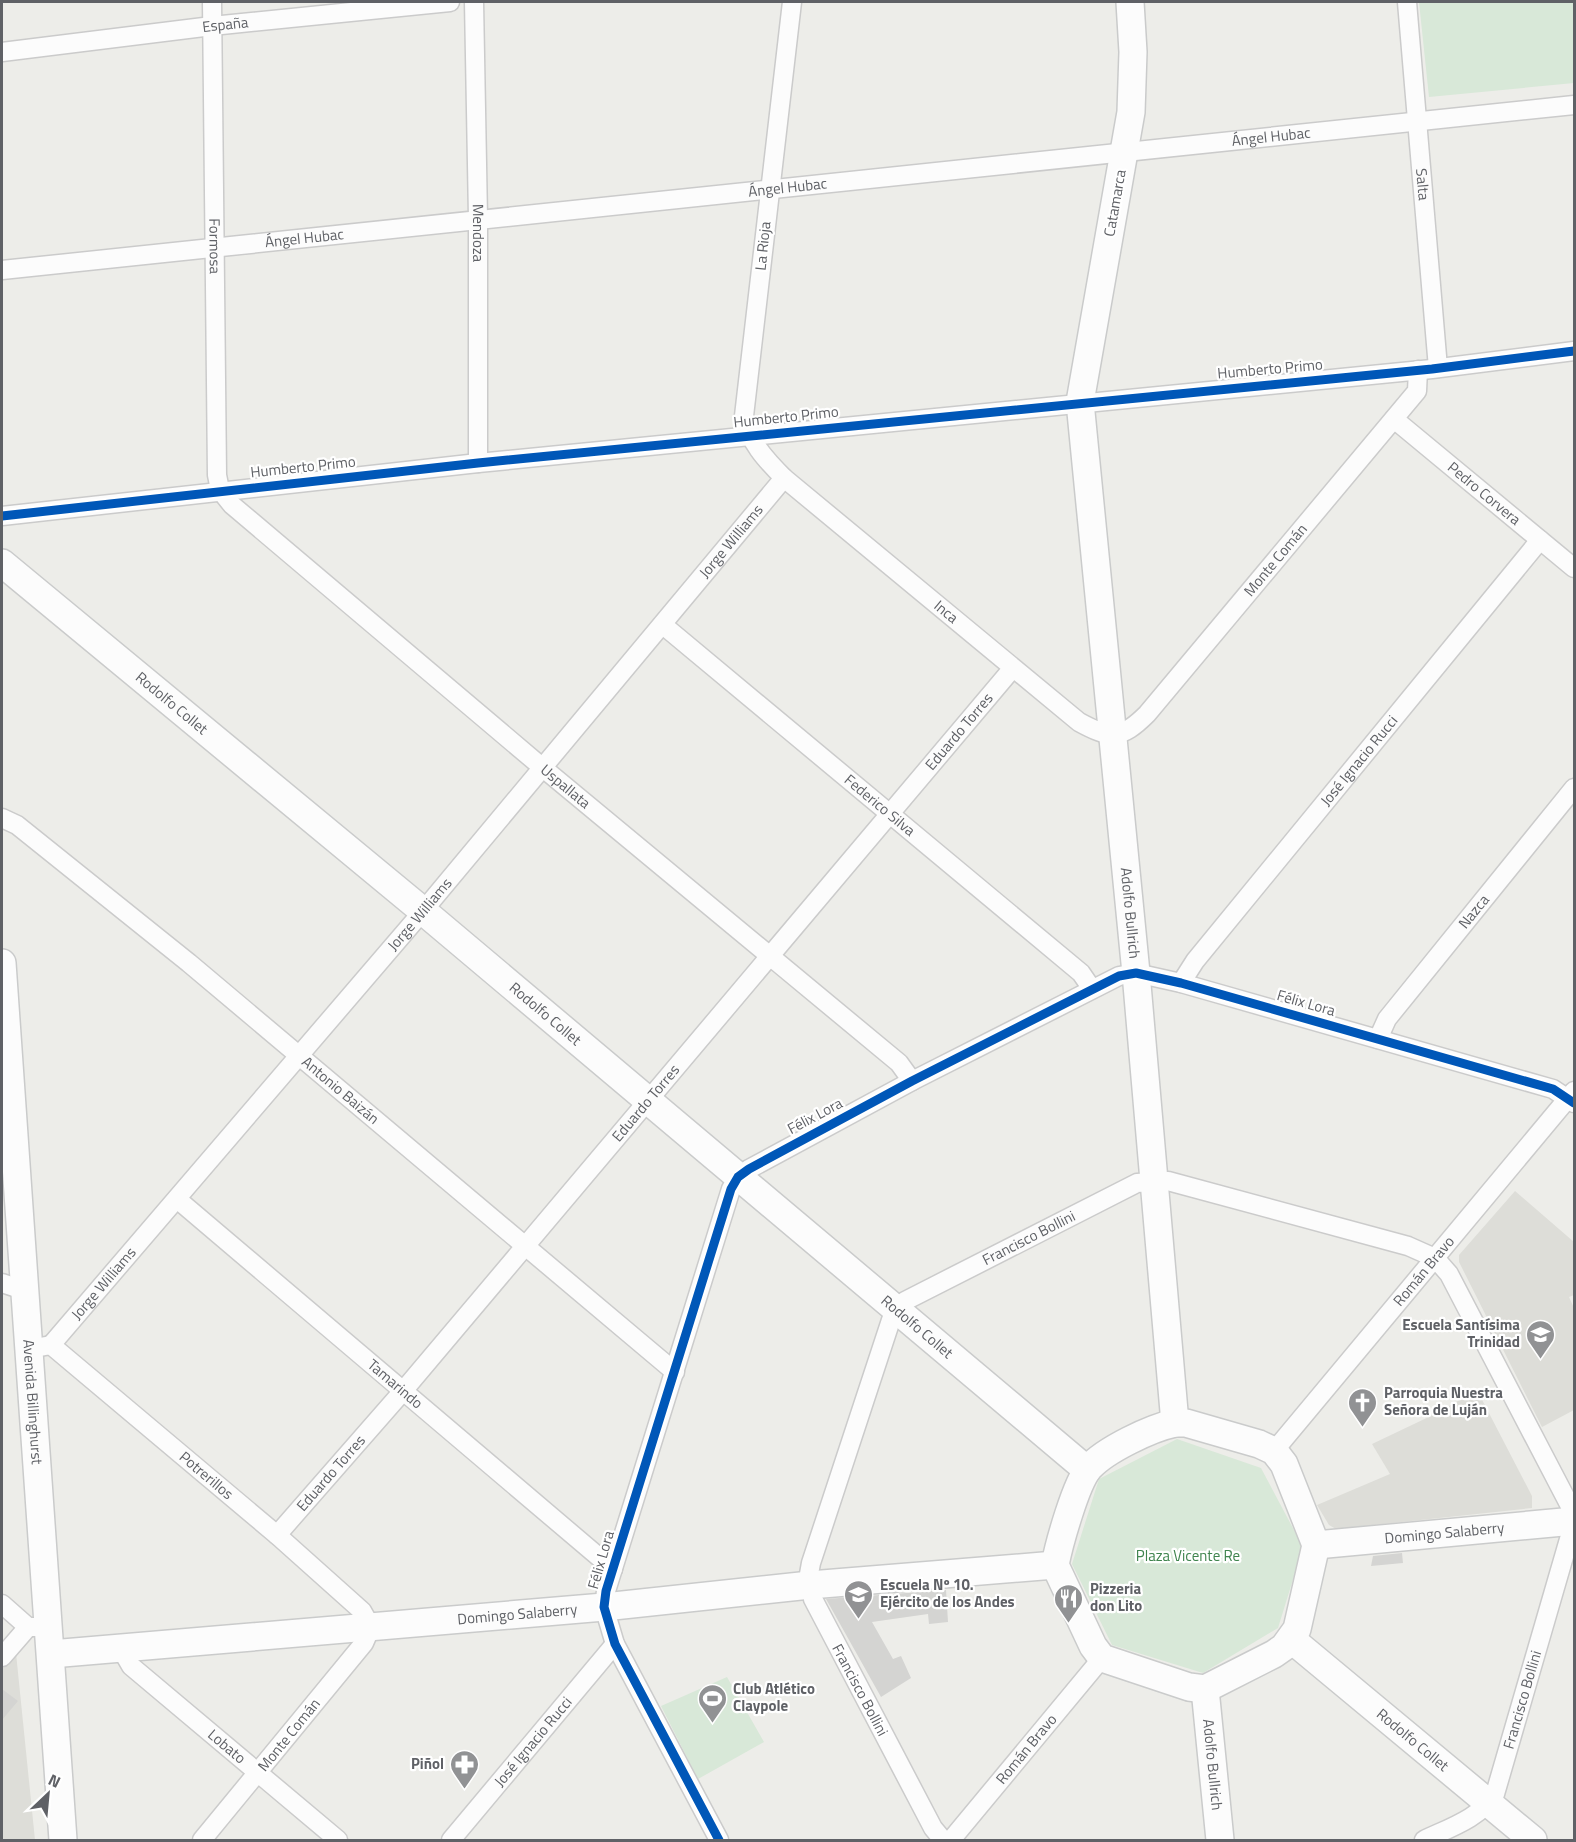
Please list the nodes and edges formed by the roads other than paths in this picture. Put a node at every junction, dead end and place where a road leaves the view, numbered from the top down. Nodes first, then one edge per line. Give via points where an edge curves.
1 (212, 2) edge
2 (450, 2) edge
3 (474, 2) edge
4 (792, 2) edge
5 (1130, 2) edge
6 (1407, 2) edge
7 (212, 26) junction
8 (2, 52) edge
9 (1575, 105) edge
10 (1418, 121) junction
11 (1124, 152) junction
12 (769, 188) junction
13 (478, 218) junction
14 (215, 249) junction
15 (2, 270) edge
16 (1575, 351) edge
17 (1438, 368) junction
18 (1418, 370) junction
19 (1080, 402) junction
20 (1394, 419) junction
21 (750, 436) junction
22 (478, 464) junction
23 (784, 478) junction
24 (220, 490) junction
25 (2, 516) edge
26 (1540, 540) junction
27 (2, 563) edge
28 (1575, 568) edge
29 (663, 625) junction
30 (1012, 669) junction
31 (1113, 736) junction
32 (543, 768) junction
33 (1575, 788) edge
34 (890, 813) junction
35 (2, 818) edge
36 (423, 911) junction
37 (768, 956) junction
38 (2, 963) edge
39 (1136, 973) junction
40 (1181, 983) junction
41 (1092, 989) junction
42 (1378, 1039) junction
43 (298, 1056) junction
44 (6, 1080) edge
45 (912, 1081) junction
46 (1573, 1097) edge
47 (648, 1099) junction
48 (738, 1177) junction
49 (1153, 1180) junction
50 (177, 1199) junction
51 (525, 1245) junction
52 (1435, 1258) junction
53 (12, 1286) edge
54 (897, 1310) junction
55 (40, 1347) junction
56 (675, 1372) junction
57 (403, 1391) junction
58 (1175, 1423) junction
59 (1274, 1451) junction
60 (1088, 1470) junction
61 (1575, 1522) edge
62 (277, 1535) junction
63 (1316, 1545) junction
64 (1055, 1565) junction
65 (613, 1569) junction
66 (810, 1585) junction
67 (2, 1604) edge
68 (604, 1607) junction
69 (38, 1627) junction
70 (371, 1627) junction
71 (1292, 1639) junction
72 (615, 1644) junction
73 (120, 1647) junction
74 (51, 1654) junction
75 (2, 1657) edge
76 (1102, 1658) junction
77 (1205, 1689) junction
78 (258, 1773) junction
79 (1489, 1804) junction
80 (714, 1838) edge
81 (63, 1840) edge
82 (202, 1840) edge
83 (338, 1840) edge
84 (451, 1840) edge
85 (943, 1840) edge
86 (951, 1840) edge
87 (1220, 1840) edge
88 (1424, 1840) edge
89 (1533, 1840) edge

1 - 7 street, Formosa
2 - 7 street, España
3 - 13 street, Mendoza
4 - 12 street, La Rioja
5 - 11 street, Catamarca via 1133,82
6 - 10 street, Salta
7 - 8 street, España
7 - 14 street, Formosa
9 - 10 street, Ángel Hubac
10 - 11 street, Ángel Hubac
10 - 17 street, Salta
11 - 12 street, Ángel Hubac
11 - 19 street, Catamarca
12 - 13 street, Ángel Hubac
12 - 21 street, La Rioja via 744,416
13 - 14 street, Ángel Hubac
13 - 22 street, Mendoza
14 - 15 street, Ángel Hubac
14 - 24 street, Formosa
16 - 17 street, Humberto Primo
17 - 18 street, Humberto Primo
18 - 19 street, Humberto Primo
18 - 20 street, Monte Comán via 1417,391
19 - 21 street, Humberto Primo
19 - 31 street, Adolfo Bullrich
20 - 26 street, Pedro Corvera
20 - 31 street, Monte Comán via 1147,714 1128,731
21 - 22 street, Humberto Primo
21 - 23 street, La Rioja
22 - 24 street, Humberto Primo
23 - 29 street, Jorge Williams
23 - 30 street, Inca
24 - 25 street, Humberto Primo
24 - 32 street, Uspallata via 232,505
26 - 28 street, Pedro Corvera
26 - 40 street, José Ignacio Rucci
27 - 36 street, Rodolfo Collet
29 - 32 street, Jorge Williams
29 - 34 street, Federico Silva
30 - 31 street, Inca via 1079,722
30 - 34 street, Eduardo Torres
31 - 39 street, Adolfo Bullrich
32 - 36 street, Jorge Williams
32 - 37 street, Uspallata
33 - 42 street, Nazca via 1387,1020
34 - 37 street, Eduardo Torres
34 - 41 street, Federico Silva via 1081,973
35 - 43 street, Antonio Baizán via 17,825 189,963
36 - 43 street, Jorge Williams
36 - 47 street, Rodolfo Collet
37 - 45 street, Uspallata via 899,1063
37 - 47 street, Eduardo Torres
38 - 44 street, Avenida Billinghurst
39 - 40 street, Félix Lora
39 - 41 street, Félix Lora
39 - 49 street, Adolfo Bullrich
40 - 42 street, Félix Lora
41 - 45 street, Félix Lora
42 - 46 street, Félix Lora
43 - 50 street, Jorge Williams
43 - 51 street, Antonio Baizán
44 - 53 street, Avenida Billinghurst
45 - 48 street, Félix Lora
46 - 52 street, Román Bravo
47 - 48 street, Rodolfo Collet
47 - 51 street, Eduardo Torres
48 - 54 street, Rodolfo Collet
48 - 56 street, Félix Lora
49 - 52 street, Francisco Bollini via 1168,1180 1408,1246
49 - 54 street, Francisco Bollini via 1137,1183 905,1301
49 - 58 street, Adolfo Bullrich
50 - 55 street, Jorge Williams
50 - 57 street, Tamarindo
51 - 56 street, Antonio Baizán
51 - 57 street, Eduardo Torres
52 - 59 street, Román Bravo
52 - 61 street via 1454,1284
53 - 55 street, Avenida Billinghurst
54 - 60 street, Rodolfo Collet
54 - 66 street, Francisco Bollini via 811,1563
55 - 62 street, Potrerillos
55 - 69 street, Avenida Billinghurst
56 - 65 street, Félix Lora
57 - 62 street, Eduardo Torres
57 - 65 street, Tamarindo
58 - 59 street
58 - 60 street via 1158,1426 1100,1458
59 - 63 street via 1284,1464
60 - 64 street
61 - 63 street, Domingo Salaberry
61 - 79 street, Francisco Bollini
62 - 70 street, Potrerillos via 362,1611
63 - 71 street
64 - 66 street, Domingo Salaberry
64 - 76 street
65 - 68 street, Félix Lora
66 - 68 street, Domingo Salaberry
66 - 85 street, Francisco Bollini via 813,1599 933,1828
67 - 69 street
68 - 70 street, Domingo Salaberry
68 - 72 street, Félix Lora
69 - 74 street, Avenida Billinghurst
69 - 75 street
70 - 73 street, Domingo Salaberry
70 - 78 street, Monte Comán via 364,1642
71 - 77 street via 1274,1654
71 - 79 street, Rodolfo Collet
72 - 80 street, Félix Lora
72 - 84 street, José Ignacio Rucci
73 - 74 street, Domingo Salaberry
73 - 78 street, Lobato via 131,1666
74 - 81 street, Avenida Billinghurst
76 - 77 street
76 - 86 street, Román Bravo
77 - 87 street, Adolfo Bullrich
78 - 82 street, Monte Comán
78 - 83 street, Lobato
79 - 88 street via 1470,1818
79 - 89 street, Rodolfo Collet

